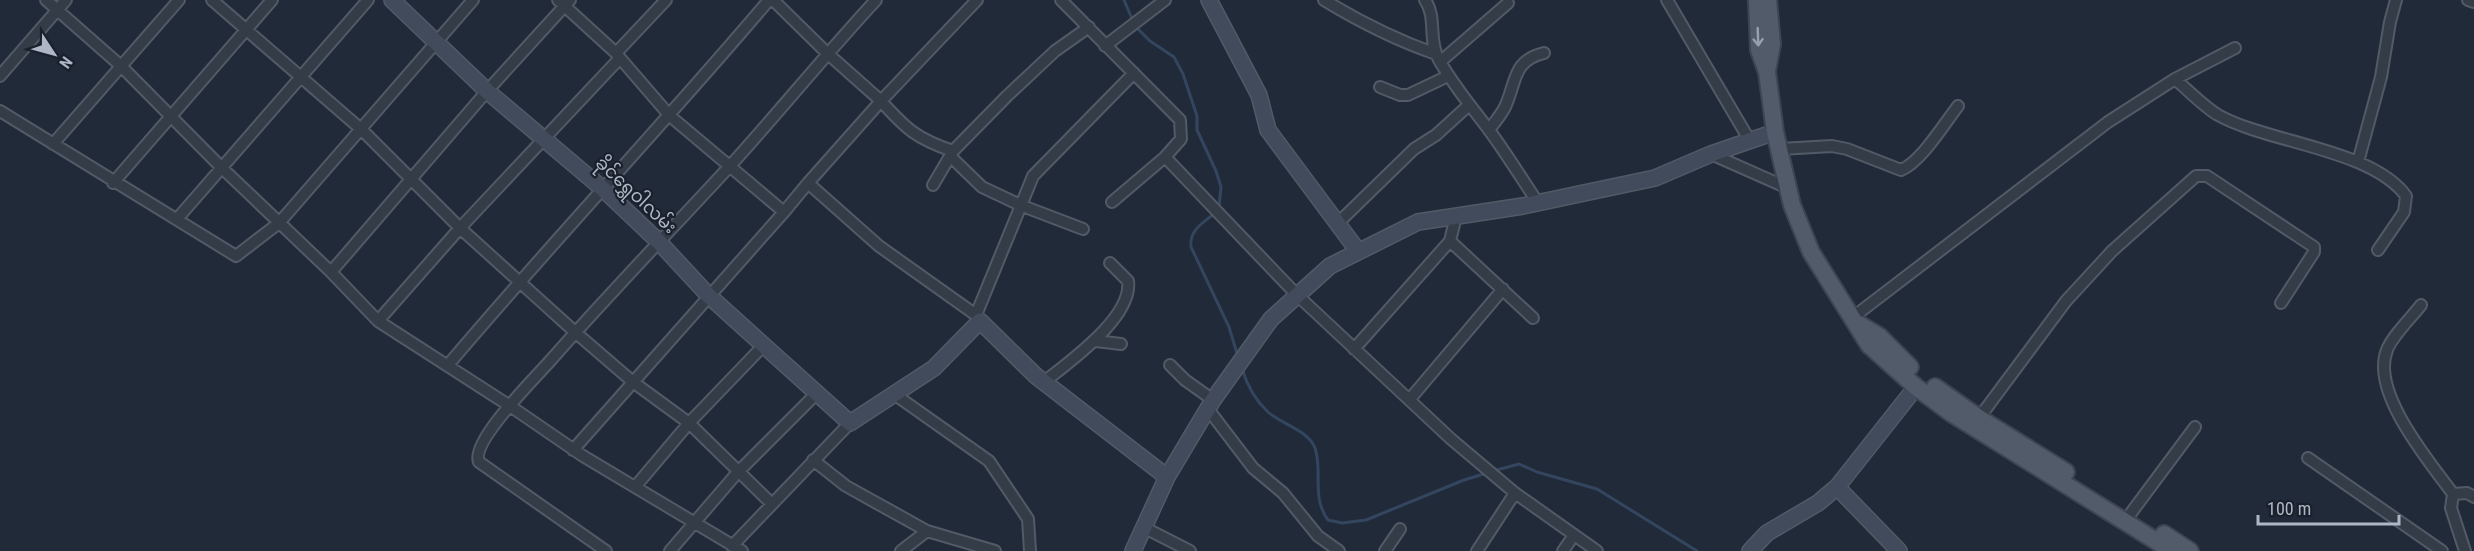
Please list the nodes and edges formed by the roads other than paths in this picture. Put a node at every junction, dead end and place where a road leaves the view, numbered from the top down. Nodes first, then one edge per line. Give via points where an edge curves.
1 (46, 0) edge
2 (66, 0) edge
3 (179, 0) edge
4 (212, 0) edge
5 (272, 0) edge
6 (368, 0) edge
7 (392, 0) edge
8 (473, 0) edge
9 (666, 0) edge
10 (771, 0) edge
11 (876, 0) edge
12 (977, 0) edge
13 (1061, 0) edge
14 (1165, 0) edge
15 (1209, 0) edge
16 (1324, 0) edge
17 (1425, 0) edge
18 (1667, 0) edge
19 (1757, 0) edge
20 (1768, 0) edge
21 (2396, 0) edge
22 (2468, 0) edge
23 (564, 2) edge
24 (2474, 2) edge
25 (1508, 3) dead end
26 (58, 9) junction
27 (1089, 27) junction
28 (246, 30) junction
29 (437, 44) junction
30 (1105, 46) junction
31 (2235, 48) dead end
32 (827, 53) junction
33 (1544, 53) dead end
34 (618, 56) junction
35 (1438, 58) junction
36 (121, 66) junction
37 (1767, 72) junction
38 (1134, 73) junction
39 (0, 76) edge
40 (1448, 76) junction
41 (301, 77) junction
42 (2175, 80) junction
43 (1380, 87) dead end
44 (488, 91) junction
45 (881, 101) junction
46 (1469, 105) junction
47 (1958, 106) dead end
48 (0, 111) edge
49 (171, 116) junction
50 (670, 116) junction
51 (362, 130) junction
52 (1489, 130) junction
53 (1775, 132) junction
54 (546, 140) junction
55 (1750, 141) junction
56 (53, 144) junction
57 (1780, 149) junction
58 (952, 154) junction
59 (1711, 154) junction
60 (1165, 157) junction
61 (2358, 162) junction
62 (730, 165) junction
63 (222, 168) junction
64 (411, 179) junction
65 (113, 183) junction
66 (808, 183) junction
67 (933, 185) dead end
68 (603, 189) junction
69 (1790, 189) junction
70 (1112, 202) dead end
71 (1538, 203) junction
72 (1020, 205) junction
73 (784, 212) junction
74 (1456, 216) junction
75 (177, 219) junction
76 (279, 223) junction
77 (1337, 224) junction
78 (460, 228) junction
79 (1083, 229) dead end
80 (659, 242) junction
81 (1450, 242) junction
82 (2378, 250) dead end
83 (1358, 251) junction
84 (1110, 263) dead end
85 (331, 273) junction
86 (520, 280) junction
87 (1503, 289) junction
88 (1296, 294) junction
89 (709, 296) junction
90 (2281, 303) dead end
91 (2421, 305) dead end
92 (978, 318) junction
93 (1533, 318) dead end
94 (1854, 320) junction
95 (378, 321) junction
96 (575, 332) junction
97 (1096, 341) junction
98 (1121, 344) dead end
99 (764, 345) junction
100 (1354, 349) junction
101 (448, 365) junction
102 (1170, 365) dead end
103 (633, 382) junction
104 (1044, 382) junction
105 (1916, 387) junction
106 (817, 393) junction
107 (894, 394) junction
108 (1410, 399) junction
109 (1210, 404) junction
110 (510, 406) junction
111 (1979, 418) junction
112 (689, 423) junction
113 (850, 423) junction
114 (2195, 427) dead end
115 (573, 450) junction
116 (2308, 458) dead end
117 (813, 460) junction
118 (738, 472) junction
119 (1167, 477) junction
120 (1838, 487) junction
121 (634, 488) junction
122 (1515, 493) junction
123 (2452, 494) junction
124 (2474, 497) edge
125 (772, 504) junction
126 (2131, 513) junction
127 (694, 523) junction
128 (1143, 527) junction
129 (1400, 529) dead end
130 (927, 531) junction
131 (1574, 535) junction
132 (2153, 546) edge
133 (737, 548) edge
134 (606, 551) edge
135 (670, 551) edge
136 (902, 551) edge
137 (995, 551) edge
138 (1030, 551) edge
139 (1133, 551) edge
140 (1190, 551) edge
141 (1339, 551) edge
142 (1385, 551) edge
143 (1477, 551) edge
144 (1563, 551) edge
145 (1597, 551) edge
146 (1750, 551) edge
147 (1899, 551) edge
148 (2172, 551) edge
149 (2190, 551) edge
150 (2442, 551) edge
151 (2465, 551) edge

1 - 26 street
2 - 26 street
3 - 36 street
4 - 28 street
5 - 28 street
6 - 41 street
7 - 29 street, ခိုင်ရွှေဝါလမ်း
8 - 29 street
9 - 34 street
10 - 32 street
10 - 50 street
11 - 32 street
12 - 45 street
13 - 27 street
14 - 30 street
15 - 77 street via 1259,95 1268,130
16 - 35 street
17 - 35 street via 1432,15 1431,34
18 - 55 street
19 -> 37 main road via 1759,50
20 - 37 main road via 1772,44
21 - 61 street
22 - 24 street
23 - 34 street
23 - 44 street
25 - 35 street
26 - 36 street
26 - 39 street
27 - 30 street
27 - 58 street via 1055,51
28 - 41 street
28 - 49 street
29 - 44 street, ခိုင်ရွှေဝါလမ်း
29 - 51 street
30 - 38 street
31 - 42 street
32 - 45 street
32 - 62 street
33 - 52 street via 1530,57 1520,68 1504,110
34 - 50 street
34 - 54 street
35 - 40 street
36 - 49 street
36 - 56 street
37 - 53 main road
38 - 60 street via 1180,120 1181,139
38 - 72 street via 1033,177
40 - 43 street via 1408,95
40 - 46 street
41 - 51 street
41 - 63 street
42 - 61 street via 2217,114
42 - 94 street via 2108,122
44 - 54 street, ခိုင်ရွှေဝါလမ်း
44 - 64 street
45 - 58 street via 908,130
45 - 66 street
46 - 52 street
46 - 77 street via 1414,149
47 - 57 street via 1919,156 1901,170 1832,146
48 - 56 street
49 - 63 street
49 - 65 street
50 - 62 street
50 - 68 street
51 - 64 street
51 - 76 street
52 - 71 street
53 - 55 street
53 - 57 main road
54 - 68 street, ခိုင်ရွှေဝါလမ်း
54 - 78 street
55 - 59 street
56 - 65 street
57 - 69 main road
58 - 67 street
58 - 72 street via 982,187
59 - 69 street
59 - 71 street via 1655,178
60 - 70 street
60 - 88 street
61 - 82 street via 2406,196 2404,212
62 - 73 street
62 - 80 street
63 - 75 street
63 - 76 street
64 - 78 street
64 - 85 street
65 - 75 street
66 - 73 street
66 - 92 street via 879,246
68 - 80 street, ခိုင်ရွှေဝါလမ်း
68 - 86 street
69 - 94 main road via 1792,205 1811,252
71 - 74 street
72 - 79 street
72 - 92 street
73 - 89 street
74 - 81 street
74 - 83 street via 1418,222
75 - 76 street via 236,256
76 - 85 street
77 - 83 street
78 - 86 street
78 - 95 street
80 - 89 street, ခိုင်ရွှေဝါလမ်း
80 - 96 street
81 - 87 street
81 - 100 street
83 - 88 street via 1330,266
84 - 97 street via 1129,286 1121,307
85 - 95 street
86 - 96 street
86 - 101 street
87 - 93 street
87 - 108 street
88 - 100 street
88 - 109 street via 1271,319
89 - 99 street, ခိုင်ရွှေဝါလမ်း
89 - 103 street
90 - 111 street via 2314,247 2207,176 2196,176 2112,251 2066,301
91 - 123 street via 2387,350 2383,372 2392,402
92 - 104 street
92 - 107 street via 934,368
94 - 105 main road via 1869,345
94 - 111 main road via 1879,336 1923,379
95 - 101 street
96 - 103 street
96 - 110 street
97 - 98 street
97 - 104 street
99 - 106 street, ခိုင်ရွှေဝါလမ်း
99 - 112 street
100 - 108 street
101 - 110 street
102 - 109 street
103 - 112 street
103 - 115 street
104 - 119 street
105 - 120 street
105 - 132 main road
106 - 113 street, ခိုင်ရွှေဝါလမ်း
106 - 118 street
107 - 113 street
107 - 138 street via 989,461 1028,519
108 - 122 street
109 - 119 street
109 - 141 street via 1253,468 1283,494 1318,536
110 - 115 street
110 - 134 street via 482,442 479,462
111 - 126 main road
112 - 118 street
112 - 121 street
113 - 117 street
114 - 126 street
115 - 121 street
116 - 150 street
117 - 125 street
117 - 130 street via 846,486
118 - 125 street
118 - 127 street
119 - 128 street
120 - 146 street via 1767,533
120 - 147 street
121 - 127 street
122 - 131 street
122 - 143 street
123 - 124 street
123 - 151 street via 2451,508
125 - 133 street
126 - 149 main road
127 - 133 street
127 - 135 street
128 - 139 street
128 - 140 street
129 - 142 street
130 - 136 street
130 - 137 street
131 - 144 street
131 - 145 street
132 - 148 main road

